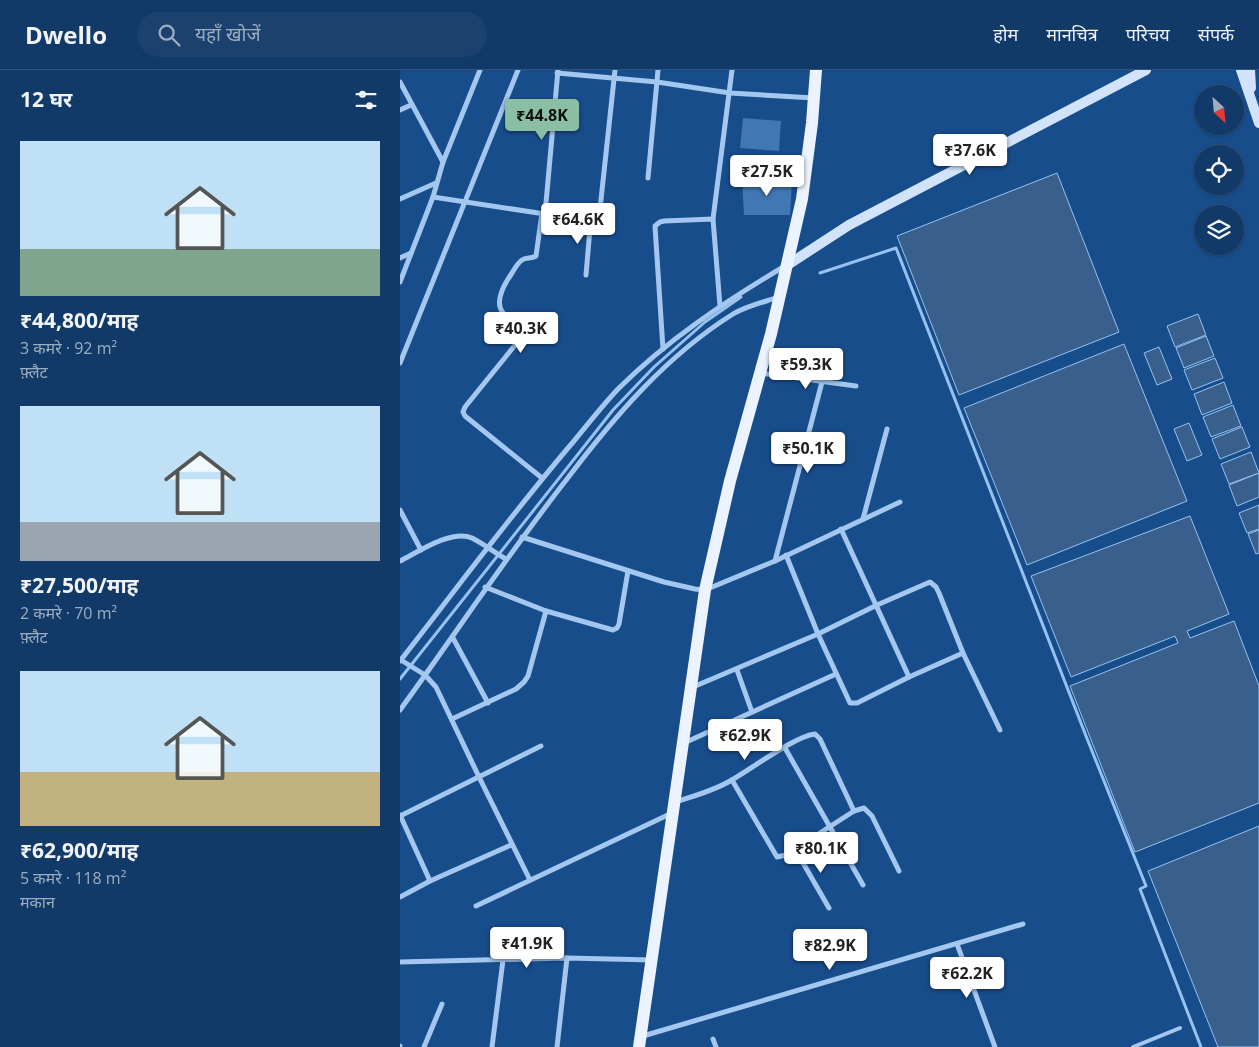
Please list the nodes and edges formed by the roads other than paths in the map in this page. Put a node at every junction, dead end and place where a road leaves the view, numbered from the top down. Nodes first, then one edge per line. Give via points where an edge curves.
1 (480, 70) edge
2 (518, 70) edge
3 (615, 70) edge
4 (658, 70) edge
5 (732, 70) edge
6 (816, 70) edge
7 (1146, 70) edge
8 (1241, 70) edge
9 (1250, 70) edge
10 (558, 72) edge
11 (614, 78) junction
12 (400, 82) edge
13 (657, 82) junction
14 (730, 93) junction
15 (814, 98) junction
16 (1252, 101) junction
17 (411, 105) junction
18 (400, 110) edge
19 (1259, 123) edge
20 (443, 162) junction
21 (648, 178) dead end
22 (436, 183) junction
23 (433, 197) junction
24 (400, 199) edge
25 (464, 202) junction
26 (544, 214) junction
27 (591, 217) junction
28 (713, 219) junction
29 (411, 253) junction
30 (400, 258) edge
31 (786, 266) junction
32 (586, 275) dead end
33 (400, 282) edge
34 (779, 296) junction
35 (720, 306) junction
36 (663, 349) junction
37 (400, 363) edge
38 (760, 373) junction
39 (822, 382) junction
40 (856, 386) dead end
41 (888, 429) dead end
42 (542, 478) junction
43 (900, 502) dead end
44 (400, 510) edge
45 (863, 519) junction
46 (842, 529) junction
47 (522, 537) junction
48 (488, 548) junction
49 (421, 550) junction
50 (786, 555) junction
51 (506, 559) junction
52 (400, 561) edge
53 (775, 561) junction
54 (628, 571) junction
55 (485, 587) junction
56 (705, 590) junction
57 (877, 606) junction
58 (546, 611) junction
59 (818, 634) junction
60 (453, 638) junction
61 (963, 653) junction
62 (402, 661) edge
63 (737, 670) junction
64 (836, 674) junction
65 (425, 675) junction
66 (909, 677) junction
67 (691, 688) junction
68 (488, 703) junction
69 (400, 710) edge
70 (752, 712) junction
71 (452, 719) junction
72 (1000, 730) dead end
73 (683, 743) junction
74 (541, 746) dead end
75 (785, 748) junction
76 (479, 777) junction
77 (732, 780) junction
78 (675, 807) junction
79 (854, 811) junction
80 (400, 815) edge
81 (830, 828) junction
82 (512, 845) junction
83 (795, 849) junction
84 (898, 871) dead end
85 (530, 880) junction
86 (430, 881) junction
87 (862, 886) dead end
88 (400, 897) edge
89 (476, 906) dead end
90 (829, 908) dead end
91 (1023, 924) dead end
92 (957, 944) junction
93 (567, 958) junction
94 (503, 960) junction
95 (652, 960) junction
96 (400, 962) edge
97 (442, 1004) dead end
98 (1180, 1028) dead end
99 (714, 1039) dead end
100 (640, 1042) edge
101 (424, 1047) edge
102 (492, 1047) edge
103 (557, 1047) edge
104 (716, 1047) edge
105 (995, 1047) edge
106 (1133, 1047) edge

1 - 20 street
2 - 25 street
3 - 11 street
4 - 13 street
5 - 14 street
6 - 15 main road
7 - 31 street via 849,225
8 - 16 street
9 - 16 street
10 - 11 street
10 - 26 street
11 - 13 street
11 - 27 street via 600,212
12 - 17 street
13 - 14 street
13 - 21 street
14 - 15 street
14 - 28 street
15 - 31 main road via 802,200
16 - 19 street
17 - 18 street
17 - 20 street
20 - 22 street
22 - 23 street
22 - 24 street
23 - 25 street
23 - 29 street
25 - 26 street
25 - 37 street
26 - 27 street
26 - 42 street via 536,256 520,261 504,285 499,302 501,310 520,332 520,339 463,412
27 - 32 street
28 - 35 street
28 - 36 street via 660,222 655,226
29 - 30 street
29 - 33 street
31 - 34 main road
31 - 35 street
34 - 38 main road
34 - 47 street via 734,313 692,343 657,375 591,447
35 - 36 street
36 - 42 street via 618,390
38 - 39 street
38 - 56 main road via 730,480
39 - 40 street
39 - 53 street
41 - 45 street
42 - 48 street
43 - 45 street
44 - 49 street
45 - 46 street
46 - 50 street
46 - 57 street
47 - 51 street
47 - 54 street
48 - 49 street via 464,536 442,540
48 - 51 street
48 - 62 street
49 - 52 street
50 - 53 street
50 - 59 street
51 - 55 street
53 - 56 street
54 - 56 street via 682,587
54 - 58 street via 619,624 615,629
55 - 58 street
55 - 60 street
56 - 67 main road
57 - 59 street
57 - 61 street via 932,582
57 - 66 street
58 - 68 street via 527,679 516,689
59 - 63 street
59 - 64 street
60 - 65 street
60 - 68 street
61 - 66 street
61 - 72 street
62 - 65 street
63 - 67 street
63 - 70 street
64 - 66 street via 848,700 854,704
64 - 70 street
65 - 69 street
65 - 71 street via 436,687
67 - 73 main road
68 - 71 street
70 - 73 street
71 - 76 street
73 - 78 main road
74 - 76 street
75 - 77 street
75 - 79 street via 809,735 818,736
75 - 81 street
76 - 80 street
76 - 82 street
77 - 78 street
77 - 83 street via 775,856 782,857
78 - 85 street
78 - 95 main road
79 - 81 street
79 - 84 street via 864,808 869,812
80 - 86 street
81 - 83 street
81 - 87 street
82 - 85 street
82 - 86 street
83 - 90 street
85 - 89 street
86 - 88 street
91 - 92 street
92 - 100 street
92 - 105 street
93 - 94 street
93 - 95 street
93 - 103 street
94 - 96 street
94 - 102 street
95 - 100 main road
97 - 101 street
98 - 106 lane
99 - 104 street

